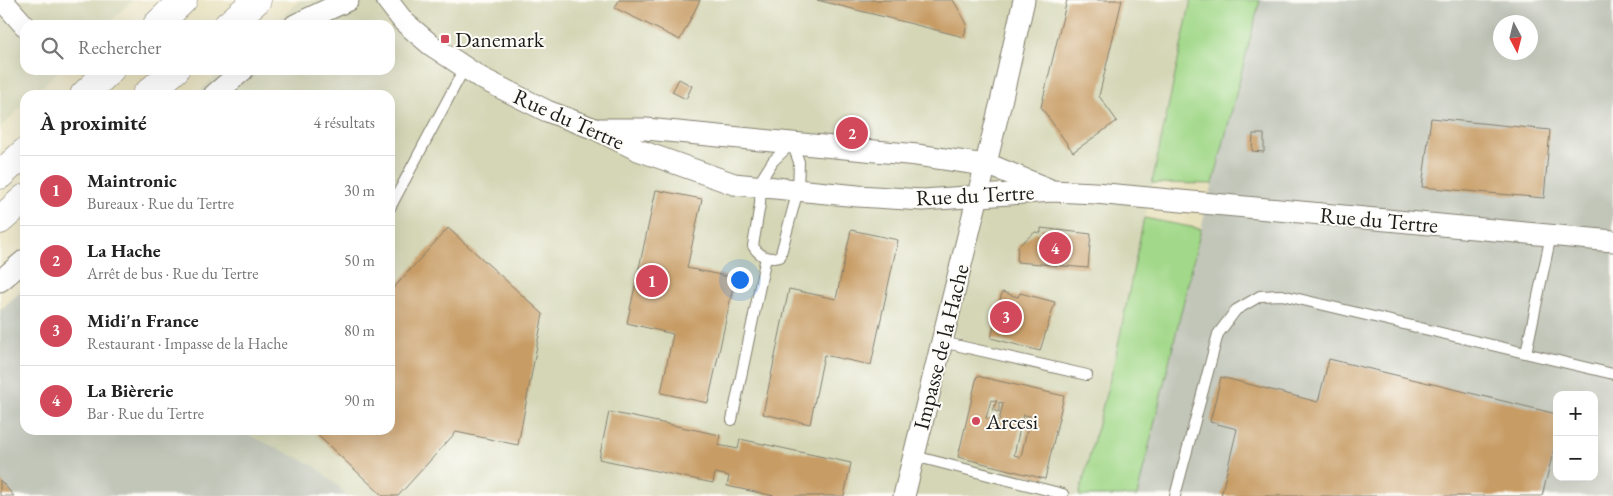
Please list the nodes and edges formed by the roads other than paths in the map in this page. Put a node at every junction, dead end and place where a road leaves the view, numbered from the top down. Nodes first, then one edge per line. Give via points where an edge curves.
1 (2, 0) edge
2 (183, 0) edge
3 (258, 0) edge
4 (348, 0) edge
5 (386, 0) edge
6 (1024, 0) edge
7 (20, 20) edge
8 (162, 20) edge
9 (234, 20) edge
10 (306, 20) edge
11 (465, 67) junction
12 (105, 75) edge
13 (170, 75) edge
14 (237, 75) edge
15 (89, 90) edge
16 (152, 90) edge
17 (220, 90) edge
18 (595, 130) junction
19 (792, 143) junction
20 (20, 157) edge
21 (986, 165) junction
22 (0, 176) edge
23 (761, 187) junction
24 (798, 190) junction
25 (1052, 191) junction
26 (978, 198) junction
27 (395, 199) edge
28 (20, 202) edge
29 (0, 220) edge
30 (1551, 235) junction
31 (1613, 242) edge
32 (766, 257) junction
33 (20, 264) edge
34 (0, 281) edge
35 (942, 342) junction
36 (1526, 353) junction
37 (1613, 374) edge
38 (1087, 375) dead end
39 (732, 420) dead end
40 (914, 456) junction
41 (1063, 494) dead end
42 (904, 496) edge
43 (1175, 496) edge

1 - 7 street
2 - 8 main road
3 - 9 main road
4 - 10 street
5 - 11 street, Rue du Tertre via 404,22 431,45
6 - 21 street, Impasse de la Hache
11 - 18 street, Rue du Tertre via 547,111
11 - 27 lane
12 - 15 main road
13 - 16 main road
14 - 17 street
18 - 19 street via 646,128
18 - 23 street, Rue du Tertre via 638,150 716,178
19 - 21 street
19 - 23 lane via 773,161 761,180
19 - 24 lane via 800,162
20 - 22 main road
21 - 25 street
21 - 26 street, Impasse de la Hache
23 - 24 street, Rue du Tertre
23 - 32 lane via 752,246 758,254
24 - 26 street, Rue du Tertre via 923,200
24 - 32 lane via 780,257
25 - 26 street, Rue du Tertre
25 - 30 street, Rue du Tertre
26 - 35 street, Impasse de la Hache
28 - 29 main road
30 - 31 street, Rue du Tertre
30 - 36 lane
32 - 39 lane
33 - 34 street
35 - 38 lane
35 - 40 street, Impasse de la Hache
36 - 37 lane
36 - 43 lane via 1282,295 1260,296 1236,310 1218,334
40 - 41 lane
40 - 42 street, Impasse de la Hache

